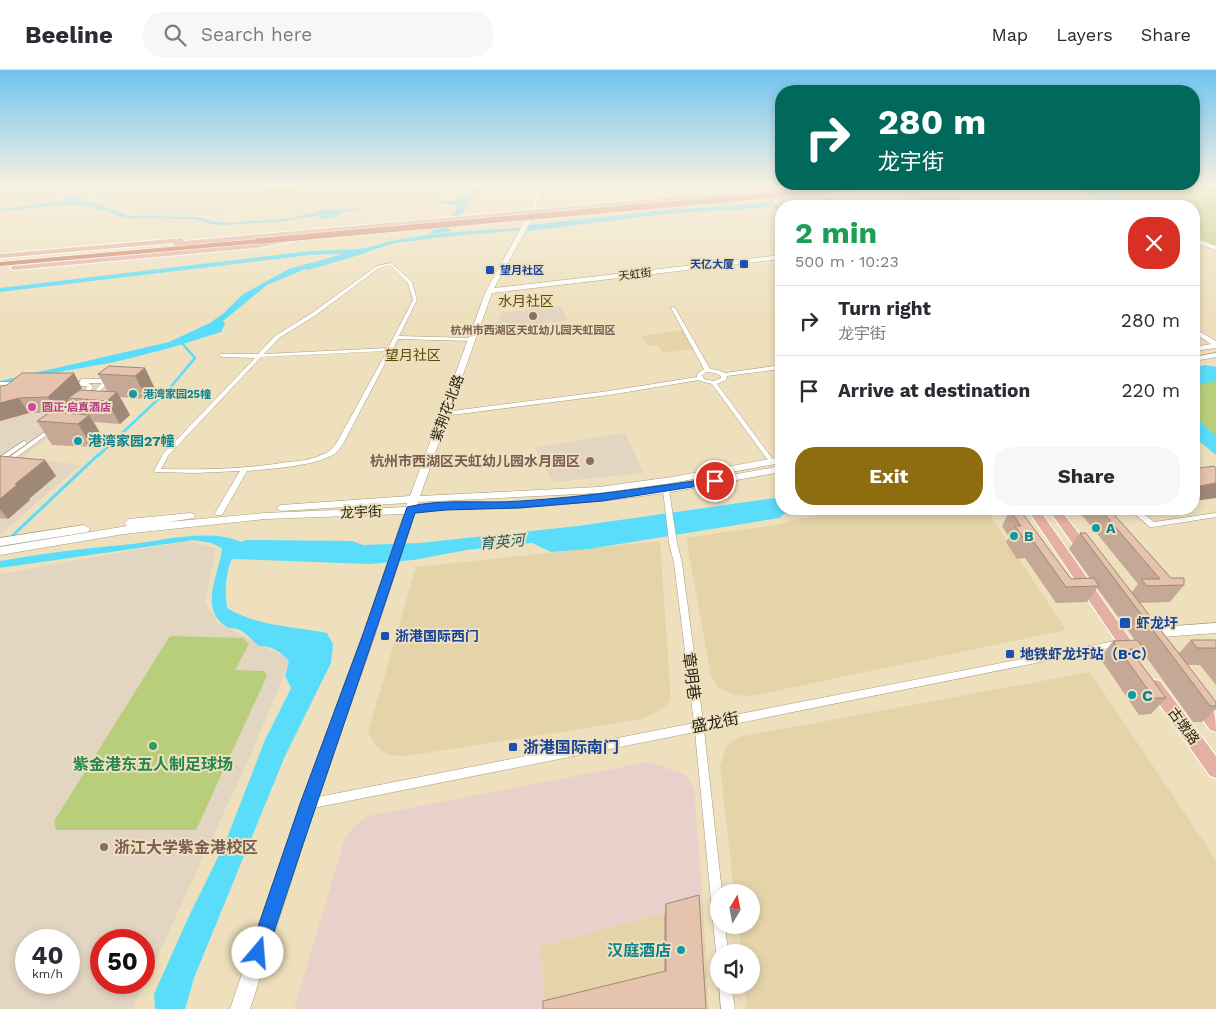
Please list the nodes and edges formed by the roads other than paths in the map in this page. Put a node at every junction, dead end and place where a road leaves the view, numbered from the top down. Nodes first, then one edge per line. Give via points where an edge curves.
1 (340, 228) edge
2 (383, 228) edge
3 (388, 228) edge
4 (436, 228) edge
5 (524, 228) edge
6 (326, 229) junction
7 (258, 239) junction
8 (292, 240) junction
9 (1200, 240) edge
10 (1200, 243) edge
11 (1206, 243) junction
12 (175, 244) junction
13 (1216, 247) edge
14 (184, 248) junction
15 (100, 253) junction
16 (0, 258) edge
17 (775, 258) edge
18 (0, 267) edge
19 (14, 268) junction
20 (489, 291) junction
21 (674, 308) dead end
22 (1200, 334) edge
23 (396, 337) junction
24 (471, 340) junction
25 (1216, 345) edge
26 (1200, 348) edge
27 (390, 349) junction
28 (222, 355) dead end
29 (1216, 355) edge
30 (257, 356) junction
31 (1200, 358) edge
32 (775, 368) edge
33 (708, 370) junction
34 (724, 375) junction
35 (700, 378) junction
36 (0, 380) edge
37 (104, 381) junction
38 (714, 383) junction
39 (0, 384) edge
40 (68, 410) junction
41 (444, 414) junction
42 (0, 460) edge
43 (775, 460) edge
44 (775, 464) edge
45 (775, 465) edge
46 (0, 467) edge
47 (245, 469) junction
48 (666, 490) junction
49 (412, 504) junction
50 (219, 513) junction
51 (1037, 515) edge
52 (1059, 515) edge
53 (1140, 515) edge
54 (1216, 515) edge
55 (32, 541) junction
56 (0, 542) edge
57 (0, 551) edge
58 (1095, 563) edge
59 (1216, 628) edge
60 (1144, 630) joint
61 (1124, 642) junction
62 (1158, 648) edge
63 (1192, 692) edge
64 (1216, 725) edge
65 (698, 726) junction
66 (1216, 770) edge
67 (308, 804) junction
68 (715, 884) edge
69 (726, 994) edge
70 (240, 1009) edge
71 (728, 1009) edge

1 - 6 main road
2 - 7 highway, bridge
3 - 7 highway, bridge
4 - 8 main road
5 - 20 street, 紫荆花北路
6 - 12 main road
6 - 16 main road
7 - 12 highway
7 - 14 highway
8 - 14 main road
8 - 19 main road
9 - 11 street
10 - 11 street
11 - 13 street
12 - 15 highway
14 - 15 highway
15 - 16 highway
15 - 18 highway
15 - 19 highway
17 - 20 street, 天虹街
18 - 19 highway
20 - 24 street, 紫荆花北路
21 - 33 street
22 - 25 street
23 - 24 street
23 - 27 street
23 - 30 street via 415,300 410,283 391,264 378,267 277,337
24 - 41 street, 紫荆花北路
25 - 26 street
27 - 30 street
27 - 47 street via 333,452 315,460
28 - 30 street
29 - 31 street
30 - 47 street via 165,455 157,471 187,473
32 - 34 street
33 - 34 street
33 - 35 street via 700,373
34 - 38 street via 722,381
35 - 38 street
35 - 41 street
36 - 39 street via 26,382
37 - 40 street
37 - 40 street via 68,383 88,384 90,388
37 - 46 street via 86,401
38 - 43 street
40 - 42 street
41 - 49 street, 紫荆花北路
44 - 49 street, 龙宇街 via 599,490
45 - 48 street, 龙宇街
47 - 50 street
48 - 49 street, 龙宇街 via 519,505
48 - 65 street, 章明巷
49 - 50 street, 龙宇街
49 - 55 street, 龙宇街
49 - 67 street, 紫荆花北路
50 - 55 street, 龙宇街 via 150,520
51 - 61 main road, 古墩路
52 - 58 main road
53 - 54 street via 1153,525
55 - 56 street, 龙宇街
55 - 57 street, 龙宇街
59 - 60 street
60 - 62 main road
61 - 65 street, 盛龙街
61 - 66 main road, 古墩路
63 - 64 main road, 古墩路
65 - 67 street, 盛龙街
65 - 68 street, 章明巷
67 - 70 street, 紫荆花北路
69 - 71 street

